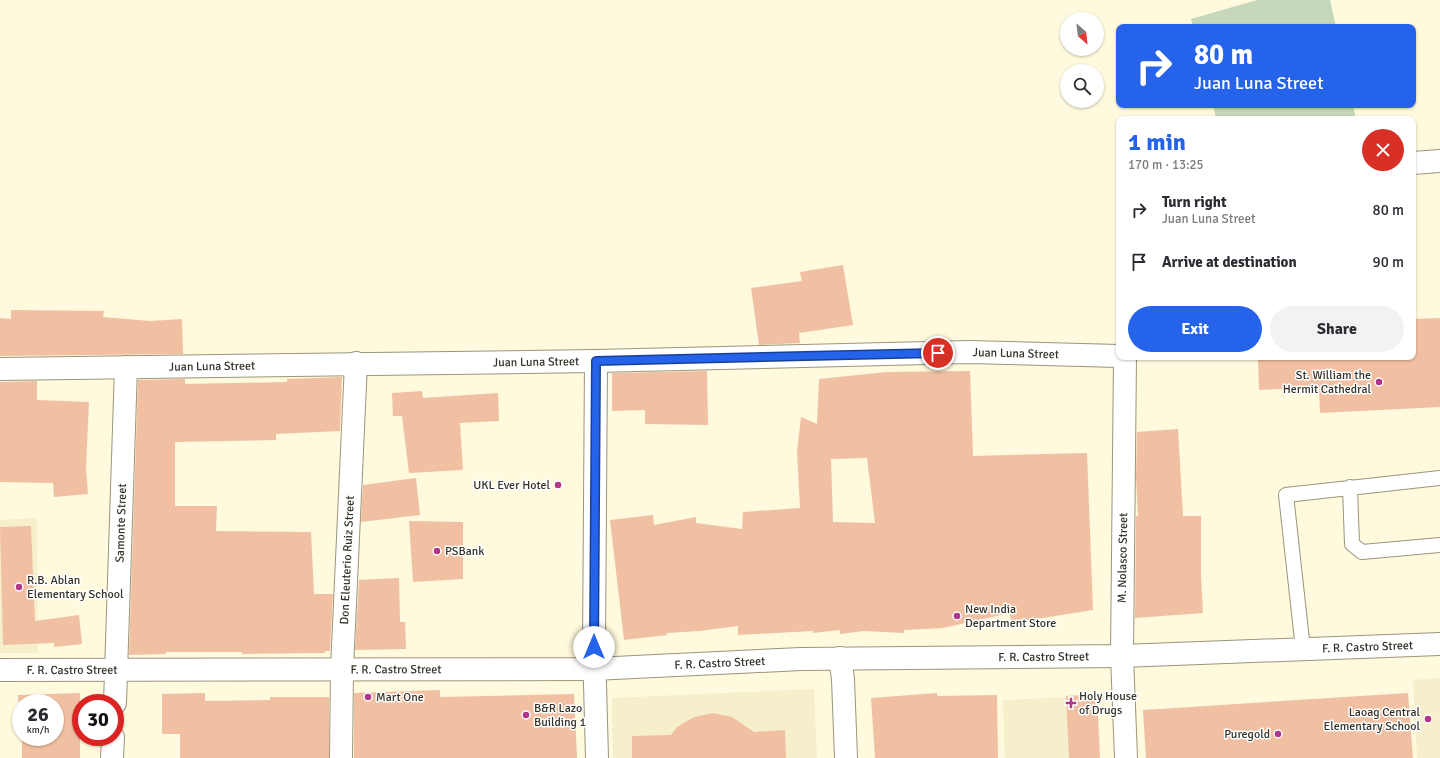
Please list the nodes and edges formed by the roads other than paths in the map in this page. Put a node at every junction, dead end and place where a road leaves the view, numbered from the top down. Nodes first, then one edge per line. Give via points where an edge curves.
1 (1440, 161) edge
2 (1416, 163) edge
3 (1116, 356) edge
4 (1125, 360) edge
5 (596, 361) junction
6 (356, 363) junction
7 (126, 367) junction
8 (0, 368) edge
9 (1440, 478) edge
10 (1350, 488) junction
11 (1440, 545) edge
12 (1440, 644) edge
13 (1303, 649) junction
14 (1122, 656) junction
15 (840, 658) junction
16 (342, 669) junction
17 (594, 669) junction
18 (0, 670) edge
19 (117, 670) junction
20 (116, 694) edge
21 (113, 746) edge
22 (112, 758) edge
23 (342, 758) edge
24 (597, 758) edge
25 (846, 758) edge
26 (1126, 758) edge

1 - 2 street
3 - 5 street, Juan Luna Street via 969,352
4 - 14 street, M. Nolasco Street
5 - 6 street, Juan Luna Street
5 - 17 street
6 - 7 street, Juan Luna Street
6 - 16 street, Don Eleuterio Ruiz Street
7 - 8 street, Juan Luna Street
7 - 19 street, Samonte Street
9 - 10 lane
10 - 11 lane via 1352,544 1362,552
10 - 13 lane via 1286,495
12 - 13 street, F. R. Castro Street
13 - 14 street, F. R. Castro Street
14 - 15 street, F. R. Castro Street
14 - 26 street, M. Nolasco Street
15 - 17 street, F. R. Castro Street
15 - 25 street
16 - 17 street, F. R. Castro Street
16 - 19 street, F. R. Castro Street
16 - 23 street, Don Eleuterio Ruiz Street
17 - 24 street
18 - 19 street, F. R. Castro Street
19 - 20 street, Samonte Street
21 - 22 street

